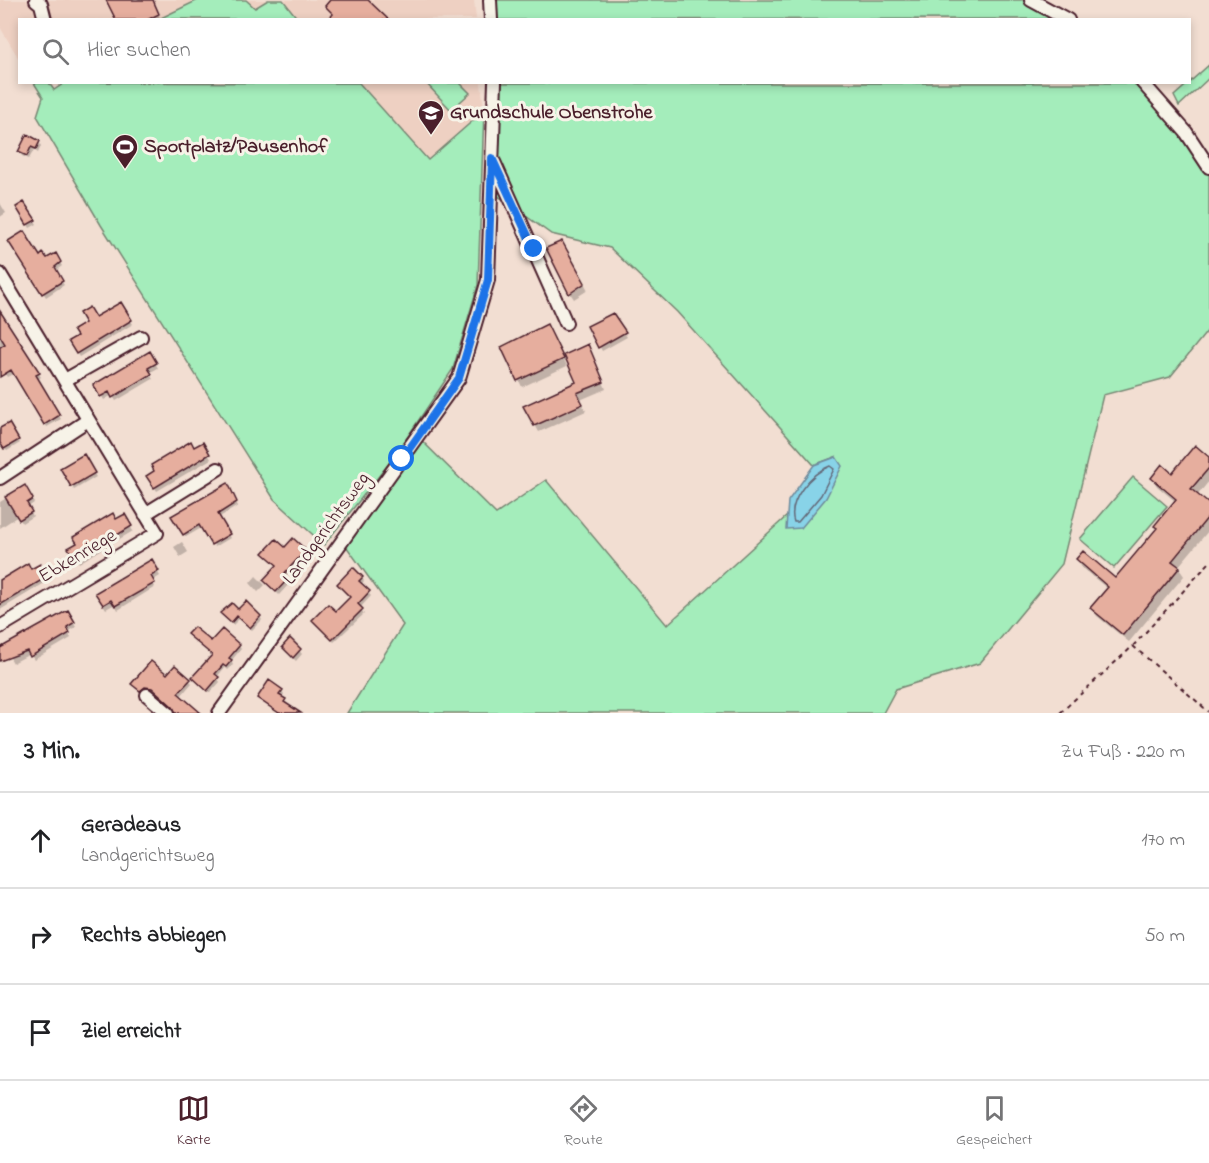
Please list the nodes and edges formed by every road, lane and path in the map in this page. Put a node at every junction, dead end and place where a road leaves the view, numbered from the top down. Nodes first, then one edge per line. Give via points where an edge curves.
1 (36, 0) edge
2 (490, 0) edge
3 (1031, 0) edge
4 (44, 18) edge
5 (491, 18) edge
6 (1064, 18) edge
7 (495, 84) edge
8 (1144, 84) edge
9 (492, 158) junction
10 (1209, 167) edge
11 (0, 274) edge
12 (566, 323) dead end
13 (141, 337) dead end
14 (65, 380) junction
15 (88, 420) junction
16 (218, 469) dead end
17 (0, 478) edge
18 (145, 514) junction
19 (1209, 563) edge
20 (0, 627) edge
21 (1133, 646) junction
22 (147, 695) dead end
23 (1209, 712) edge
24 (168, 713) edge
25 (219, 713) edge
26 (1060, 713) edge

1 - 4 street
2 - 5 street
3 - 6 street
7 - 9 street, Landgerichtsweg
8 - 10 street via 1186,132
9 - 12 street
9 - 25 street, Landgerichtsweg via 488,280 459,378
11 - 14 street, Ebkenriege
13 - 14 street
14 - 15 street, Ebkenriege
15 - 17 street
15 - 18 street, Ebkenriege
16 - 18 street
18 - 20 street, Ebkenriege via 157,533
19 - 21 path
21 - 23 path
21 - 26 path
22 - 24 street

